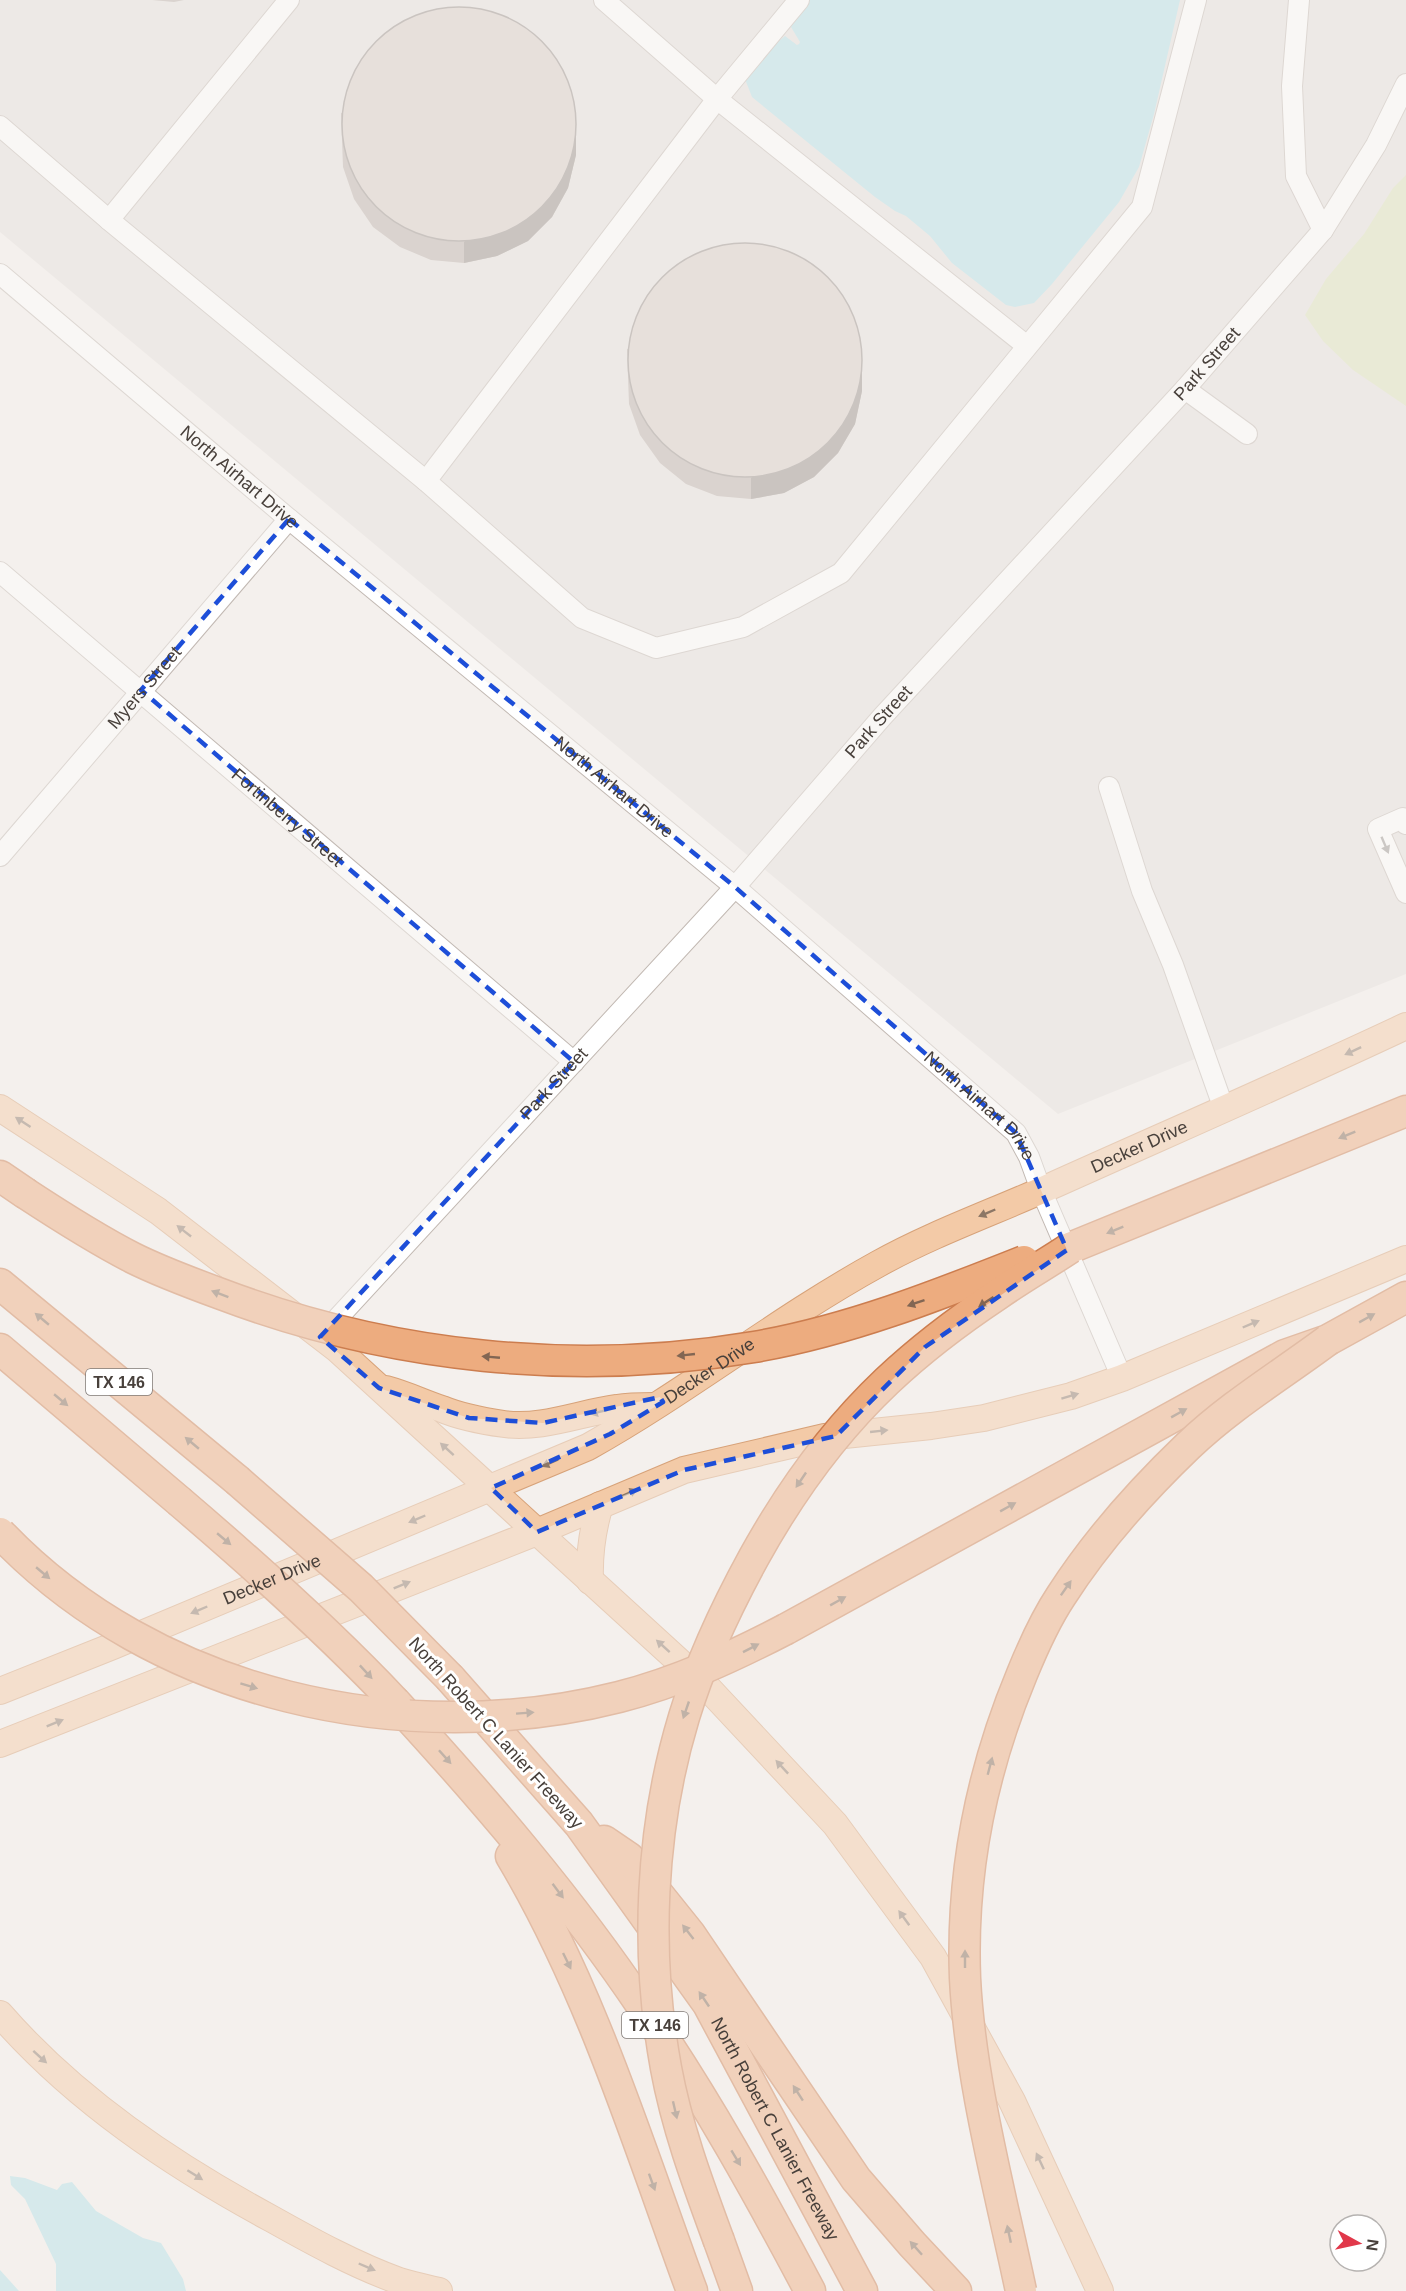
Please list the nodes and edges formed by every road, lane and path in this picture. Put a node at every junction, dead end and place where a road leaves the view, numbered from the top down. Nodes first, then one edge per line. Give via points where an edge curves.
1 (289, 0) edge
2 (604, 0) edge
3 (799, 0) edge
4 (1196, 0) edge
5 (1299, 0) edge
6 (1406, 84) edge
7 (717, 99) junction
8 (0, 126) edge
9 (109, 220) junction
10 (1323, 230) junction
11 (0, 274) edge
12 (1027, 346) junction
13 (1185, 388) junction
14 (1247, 434) dead end
15 (426, 481) junction
16 (289, 519) junction
17 (0, 572) edge
18 (141, 690) junction
19 (1109, 788) dead end
20 (1406, 824) edge
21 (0, 856) edge
22 (735, 887) junction
23 (1406, 893) edge
24 (1406, 1026) edge
25 (574, 1062) junction
26 (0, 1108) edge
27 (1224, 1109) junction
28 (1406, 1111) edge
29 (0, 1176) edge
30 (1041, 1190) junction
31 (1070, 1248) junction
32 (1406, 1259) edge
33 (0, 1284) edge
34 (1406, 1297) edge
35 (320, 1337) junction
36 (1328, 1340) junction
37 (0, 1349) edge
38 (1122, 1378) junction
39 (379, 1388) junction
40 (657, 1406) junction
41 (491, 1488) junction
42 (600, 1505) junction
43 (537, 1532) junction
44 (0, 1533) edge
45 (590, 1581) junction
46 (0, 1691) edge
47 (0, 1744) edge
48 (467, 1781) junction
49 (579, 1824) junction
50 (0, 2014) edge
51 (439, 2291) edge
52 (692, 2291) edge
53 (737, 2291) edge
54 (810, 2291) edge
55 (862, 2291) edge
56 (956, 2291) edge
57 (1021, 2291) edge
58 (1100, 2291) edge

1 - 9 street
2 - 7 street
3 - 7 street
4 - 12 street via 1142,207
5 - 10 street via 1292,86 1296,176
6 - 10 street, Park Street via 1376,145
7 - 12 street
7 - 15 street
8 - 9 street
9 - 15 street
10 - 13 street, Park Street
11 - 16 street, North Airhart Drive
12 - 15 street via 842,573 743,627 656,648 582,618
13 - 14 street
13 - 22 street, Park Street via 882,717
16 - 18 street, Myers Street
16 - 22 street, North Airhart Drive
17 - 18 street, Fortinberry Street
18 - 21 street, Myers Street
18 - 25 street, Fortinberry Street
19 - 27 street via 1142,891
20 -> 23 street via 1404,818 1378,829
22 - 25 street, Park Street
22 - 30 street, North Airhart Drive via 1016,1133
24 -> 27 main road, Decker Drive
25 - 35 street, Park Street
35 -> 26 main road via 158,1211
27 - 30 main road, Decker Drive
28 -> 31 highway
31 -> 29 highway, bridge via 1030,1259 882,1315 754,1347 618,1360 512,1359 383,1342 312,1326 247,1304 134,1258
30 - 38 street, North Airhart Drive
30 -> 40 main road, Decker Drive via 879,1263
31 -> 53 highway, bridge via 991,1298 925,1347 849,1420 807,1472 768,1532 709,1647 684,1717 661,1827 654,1921 656,1991 666,2069 680,2130
38 -> 32 main road
49 -> 33 highway, North Robert C Lanier Freeway / TX 146, bridge via 450,1678 361,1588
36 -> 34 highway
35 - 39 main road
44 -> 36 highway, bridge via 58,1586 106,1620 229,1680 306,1702 376,1712 472,1717 558,1709 620,1697 729,1659 1286,1354
57 -> 36 highway, bridge via 977,2078 965,1980 971,1845 990,1763 1035,1643 1059,1598 1094,1549 1130,1504 1190,1444 1228,1411
37 -> 48 highway, TX 146, bridge via 256,1567 343,1647
42 -> 38 main road via 684,1470 825,1437 984,1418 1040,1405
40 -> 39 main road via 617,1408 543,1423 506,1424 469,1418 411,1395
41 -> 39 main road
40 -> 41 main road, Decker Drive via 588,1447
41 - 43 main road
41 -> 46 main road, Decker Drive
42 - 43 main road
42 - 45 main road via 589,1555
43 - 45 main road
47 -> 43 main road
58 -> 45 main road via 1012,2101 933,1957 835,1824 706,1686
48 -> 52 highway via 523,1876 572,1972
48 -> 54 highway, TX 146 via 536,1863 644,2008 770,2215
55 -> 49 highway, North Robert C Lanier Freeway / TX 146 via 708,2004
56 -> 49 highway via 856,2179 732,1992 650,1883 629,1858
50 -> 51 main road via 26,2044 79,2091 193,2174 333,2252 400,2281

